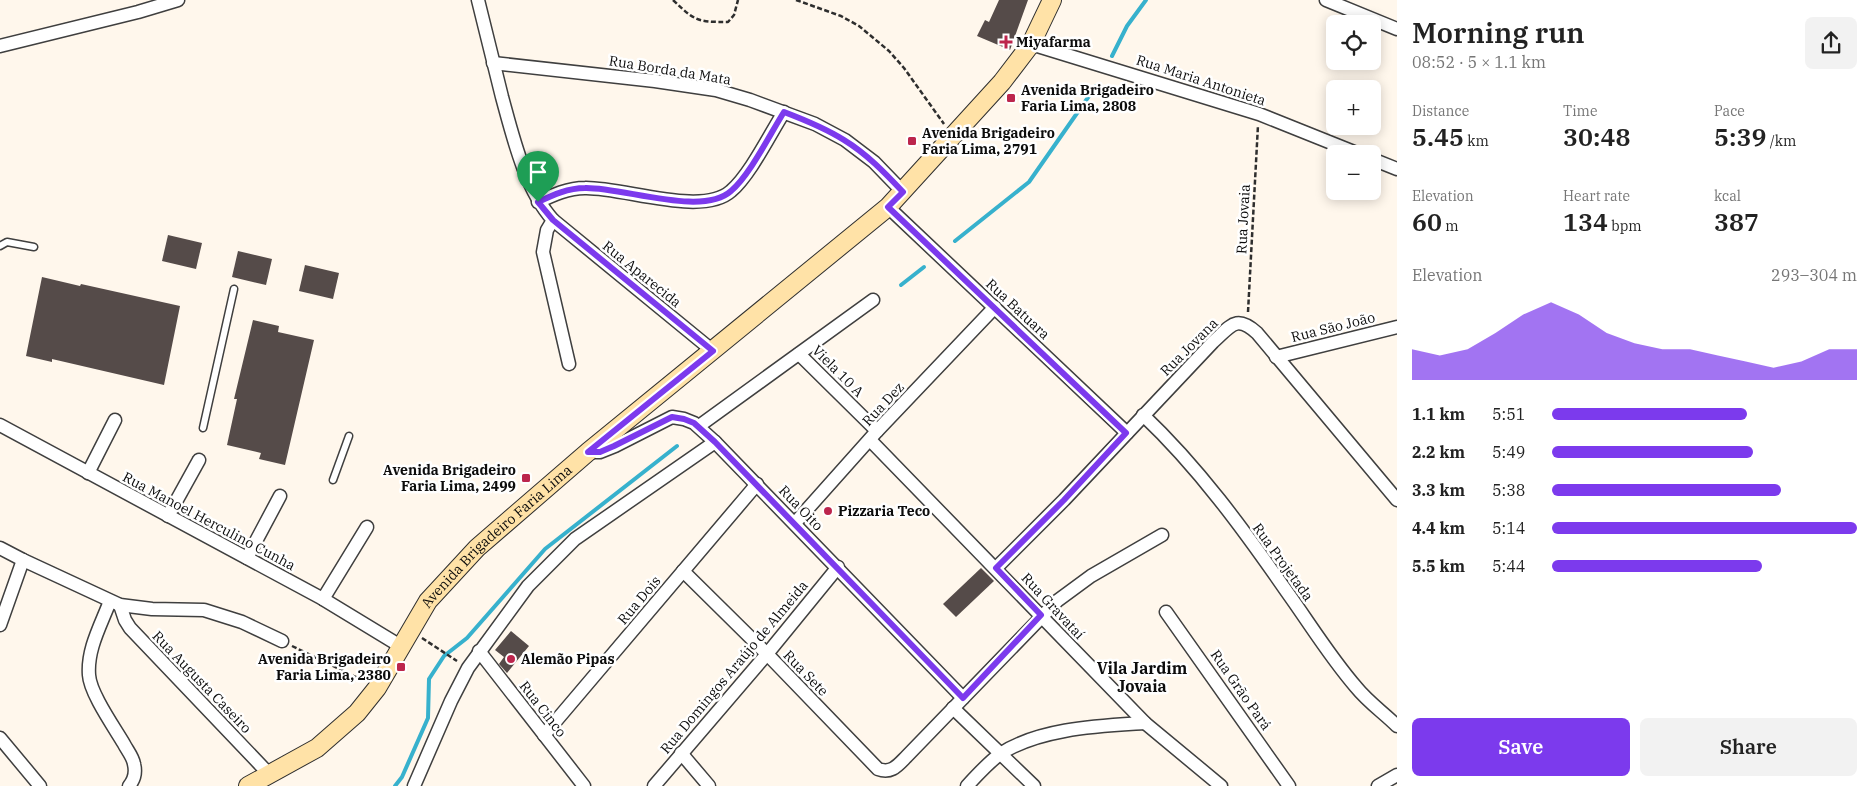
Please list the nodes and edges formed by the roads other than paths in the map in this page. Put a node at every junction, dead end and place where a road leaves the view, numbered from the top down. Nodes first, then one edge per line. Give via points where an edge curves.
1 (178, 0) edge
2 (478, 0) edge
3 (1052, 0) edge
4 (1326, 0) edge
5 (1397, 29) edge
6 (1030, 44) junction
7 (0, 46) edge
8 (494, 63) junction
9 (784, 112) junction
10 (1336, 145) edge
11 (1381, 163) edge
12 (1397, 169) edge
13 (903, 192) junction
14 (538, 202) junction
15 (888, 207) junction
16 (553, 220) junction
17 (0, 246) edge
18 (34, 247) dead end
19 (234, 290) dead end
20 (873, 300) dead end
21 (995, 307) junction
22 (1393, 328) edge
23 (1397, 340) edge
24 (713, 351) junction
25 (799, 354) junction
26 (1276, 357) junction
27 (569, 364) dead end
28 (1143, 415) junction
29 (115, 420) dead end
30 (0, 424) edge
31 (699, 426) junction
32 (203, 428) dead end
33 (1126, 433) junction
34 (873, 435) junction
35 (349, 436) dead end
36 (715, 442) junction
37 (588, 452) junction
38 (199, 460) dead end
39 (88, 473) junction
40 (333, 480) dead end
41 (757, 484) junction
42 (280, 496) dead end
43 (1397, 500) edge
44 (168, 516) junction
45 (795, 523) junction
46 (367, 526) dead end
47 (1162, 535) dead end
48 (0, 548) edge
49 (247, 558) junction
50 (23, 560) junction
51 (838, 567) junction
52 (996, 568) junction
53 (682, 571) junction
54 (324, 599) junction
55 (115, 603) junction
56 (1166, 612) dead end
57 (1041, 615) junction
58 (0, 625) edge
59 (282, 641) road end
60 (402, 646) junction
61 (479, 651) junction
62 (767, 654) junction
63 (963, 698) junction
64 (953, 708) junction
65 (1145, 723) junction
66 (1397, 726) edge
67 (544, 735) junction
68 (0, 738) edge
69 (681, 753) junction
70 (1001, 754) junction
71 (270, 775) junction
72 (1396, 777) edge
73 (40, 786) edge
74 (129, 786) edge
75 (248, 786) edge
76 (414, 786) edge
77 (584, 786) edge
78 (654, 786) edge
79 (708, 786) edge
80 (967, 786) edge
81 (1034, 786) edge
82 (1221, 786) edge
83 (1290, 786) edge
84 (1378, 786) edge

1 - 7 street
2 - 8 street, Rua Aparecida
3 - 6 main road, Avenida Brigadeiro Faria Lima
4 - 5 street
6 - 10 street, Rua Maria Antonieta via 1259,114
6 - 13 main road, Avenida Brigadeiro Faria Lima via 1002,82
8 - 9 street, Rua Borda da Mata via 716,90
8 - 14 street, Rua Aparecida via 513,135
9 - 13 street, Rua Borda da Mata via 845,140 874,162
9 - 14 street via 744,177 720,199 696,202 584,188
11 - 12 street
13 - 15 main road, Avenida Brigadeiro Faria Lima
14 - 16 street, Rua Aparecida
15 - 21 street, Rua Batuara
15 - 24 main road, Avenida Brigadeiro Faria Lima
16 - 24 street, Rua Aparecida
16 - 27 street via 547,230 543,252
17 - 18 lane via 7,242
19 - 32 lane
20 - 25 street
21 - 33 street, Rua Batuara
21 - 34 street, Rua Dez
22 - 23 street
22 - 26 street, Rua São João
24 - 37 main road, Avenida Brigadeiro Faria Lima
25 - 31 street
25 - 34 street, Viela 10 A
26 - 28 street, Rua Jovana via 1257,333 1239,322 1212,342
26 - 43 street
28 - 33 street, Rua Jovana
28 - 66 street, Rua Projetada via 1220,502 1357,689
29 - 39 street
30 - 39 street, Rua Manoel Herculino Cunha
31 - 36 street, Rua Oito
31 - 37 street, Rua Oito via 672,417 600,452
33 - 52 street, Rua Jovana
34 - 45 street, Rua Dez
34 - 52 street, Rua Gravataí
35 - 40 lane
36 - 41 street, Rua Oito
36 - 61 street via 574,540 528,586
37 - 60 main road, Avenida Brigadeiro Faria Lima via 476,548 428,601
38 - 44 street
39 - 44 street, Rua Manoel Herculino Cunha
41 - 45 street, Rua Oito
41 - 53 street, Rua Dois
42 - 49 street
44 - 49 street, Rua Manoel Herculino Cunha
45 - 51 street, Rua Oito
46 - 54 street
47 - 57 street, Rua Sete via 1073,588
48 - 50 street
49 - 54 street, Rua Manoel Herculino Cunha
50 - 55 street
50 - 58 street
51 - 62 street, Rua Domingos Araújo de Almeida
51 - 63 street, Rua Oito
52 - 57 street, Rua Gravataí
53 - 62 street, Rua Sete
53 - 67 street, Rua Dois
54 - 60 street, Rua Manoel Herculino Cunha
55 - 59 street via 152,609 204,610 242,622
55 - 71 street, Rua Augusta Caseiro via 130,628
55 - 74 street via 91,651 89,676 134,762 134,776
56 - 83 street, Rua Grão Pará
57 - 63 street, Rua Sete
57 - 65 street, Rua Gravataí
60 - 71 main road, Avenida Brigadeiro Faria Lima via 378,688 357,713 317,748
61 - 67 street, Rua Cinco
61 - 76 street via 451,701
62 - 64 street, Rua Sete via 878,769 886,772 893,769
62 - 69 street, Rua Domingos Araújo de Almeida
63 - 64 street, Rua Sete
64 - 70 street
65 - 70 street via 1086,727 1052,734
65 - 82 street, Rua Gravataí
67 - 77 street, Rua Cinco
68 - 73 street
69 - 78 street, Rua Domingos Araújo de Almeida
69 - 79 street
70 - 80 street
70 - 81 street
71 - 75 main road, Avenida Brigadeiro Faria Lima
72 - 84 street

